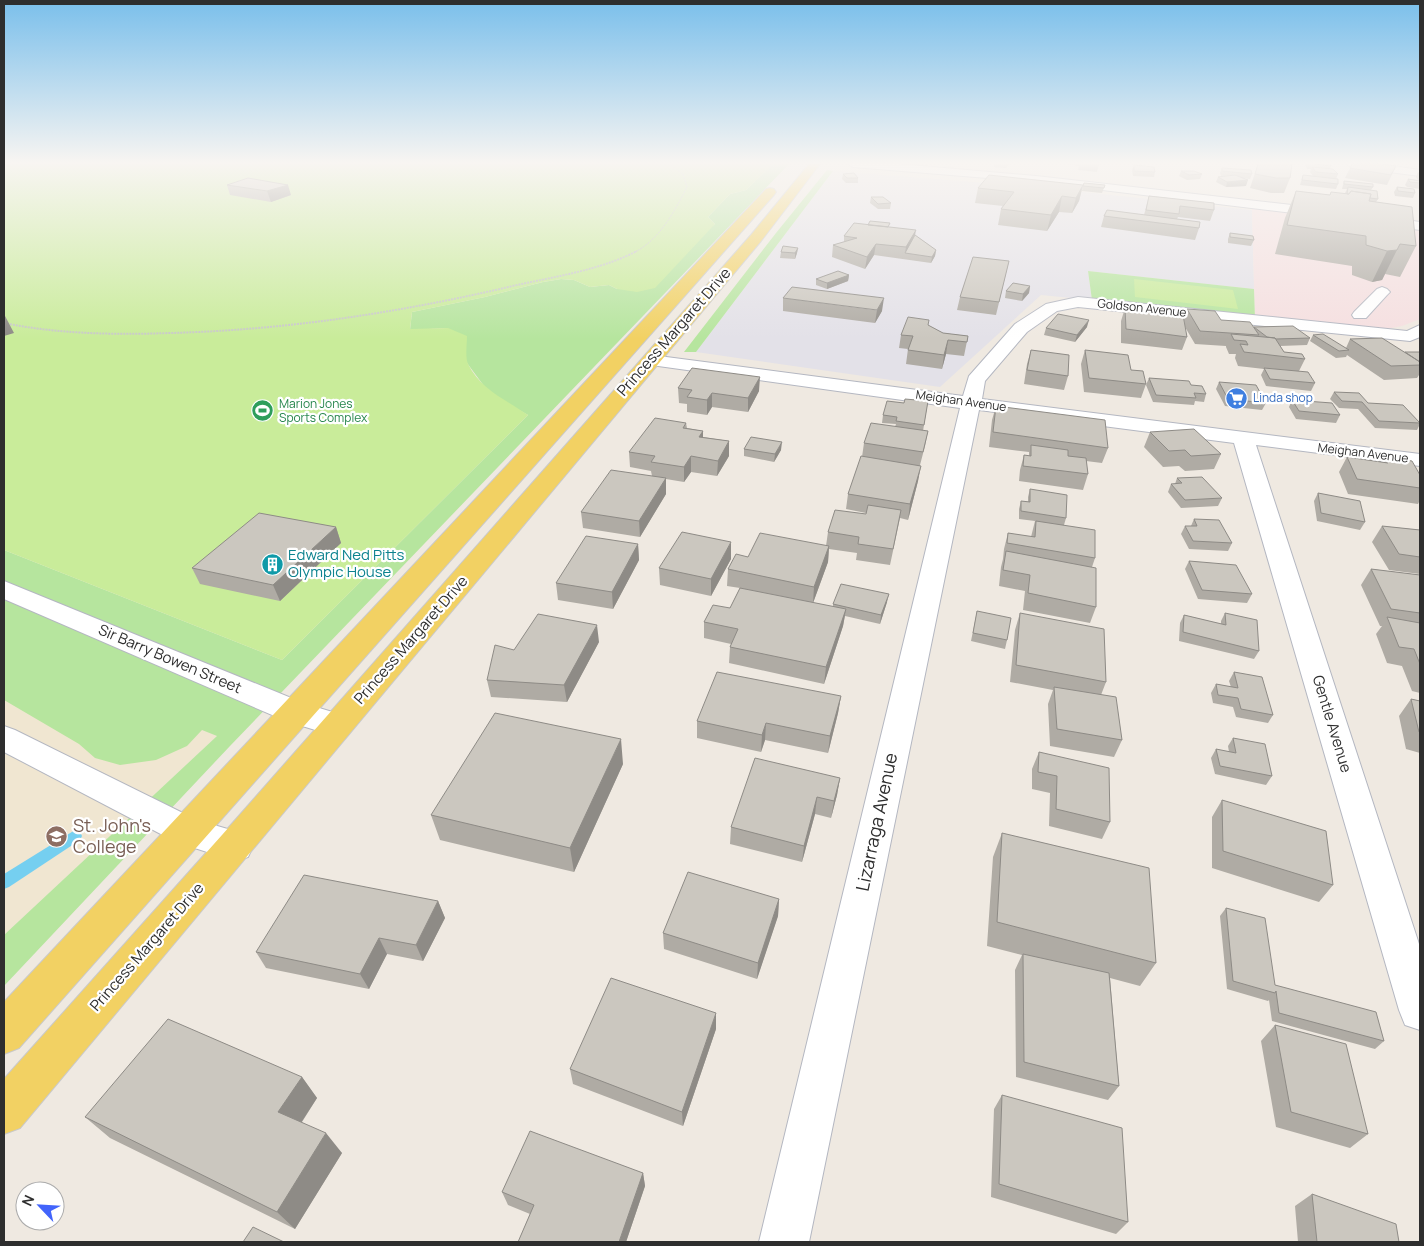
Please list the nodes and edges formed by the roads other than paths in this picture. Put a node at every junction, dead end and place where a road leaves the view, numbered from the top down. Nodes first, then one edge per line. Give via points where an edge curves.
1 (742, 222) edge
2 (769, 222) edge
3 (1400, 222) edge
4 (1420, 226) edge
5 (1382, 292) edge
6 (1343, 312) dead end
7 (1360, 315) junction
8 (1392, 334) junction
9 (1417, 336) edge
10 (651, 360) junction
11 (970, 403) junction
12 (1243, 438) junction
13 (1420, 460) edge
14 (4, 589) edge
15 (297, 713) junction
16 (338, 725) junction
17 (4, 738) edge
18 (188, 832) junction
19 (235, 846) junction
20 (1420, 1010) edge
21 (4, 1033) edge
22 (4, 1112) edge
23 (784, 1242) edge

1 - 15 main road, Princess Margaret Drive
2 - 10 main road, Princess Margaret Drive
3 - 4 street
5 - 7 street
6 - 7 street
7 - 8 street
8 - 9 street, Goldson Avenue
8 - 11 street, Goldson Avenue via 1078,302 1052,307 1021,328 976,380
10 - 11 street, Meighan Avenue
10 - 16 main road, Princess Margaret Drive
11 - 12 street, Meighan Avenue
11 - 23 street, Lizarraga Avenue
12 - 13 street, Meighan Avenue
12 - 20 street, Gentle Avenue
14 - 15 street, Sir Barry Bowen Street
15 - 16 street, Sir Barry Bowen Street
15 - 18 main road, Princess Margaret Drive
16 - 19 main road, Princess Margaret Drive
17 - 18 street
18 - 19 street
18 - 21 main road, Princess Margaret Drive
19 - 22 main road, Princess Margaret Drive

